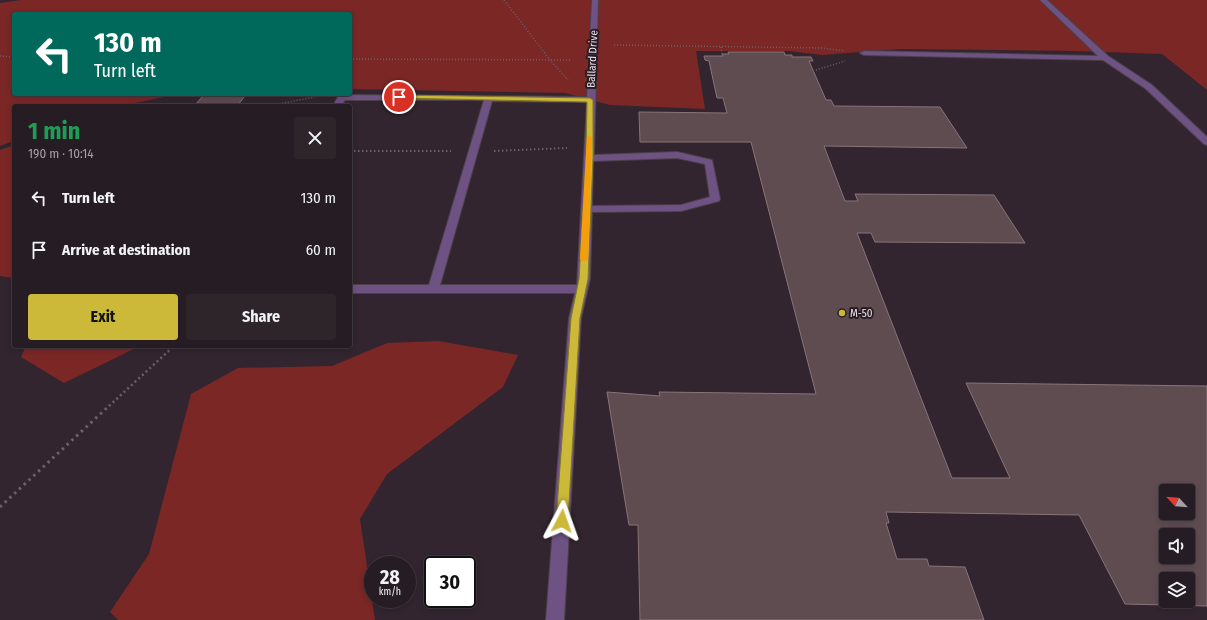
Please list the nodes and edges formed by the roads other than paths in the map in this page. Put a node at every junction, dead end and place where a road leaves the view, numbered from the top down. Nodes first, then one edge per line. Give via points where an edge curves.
1 (595, 0) edge
2 (1043, 0) edge
3 (864, 53) road end
4 (1105, 58) junction
5 (489, 98) junction
6 (590, 100) junction
7 (338, 104) edge
8 (1207, 142) edge
9 (589, 158) junction
10 (586, 209) junction
11 (352, 289) edge
12 (581, 289) junction
13 (433, 290) junction
14 (555, 620) edge

1 - 6 street, Ballard Drive
2 - 4 street
3 - 4 street
4 - 8 street via 1149,87
5 - 6 street
5 - 7 street via 342,97
5 - 13 street
6 - 9 street, Ballard Drive
9 - 10 street, Ballard Drive
9 - 10 street via 677,155 709,162 715,199 681,208
10 - 12 street, Ballard Drive via 584,279
11 - 13 street
12 - 13 street
12 - 14 street, Ballard Drive via 575,318

